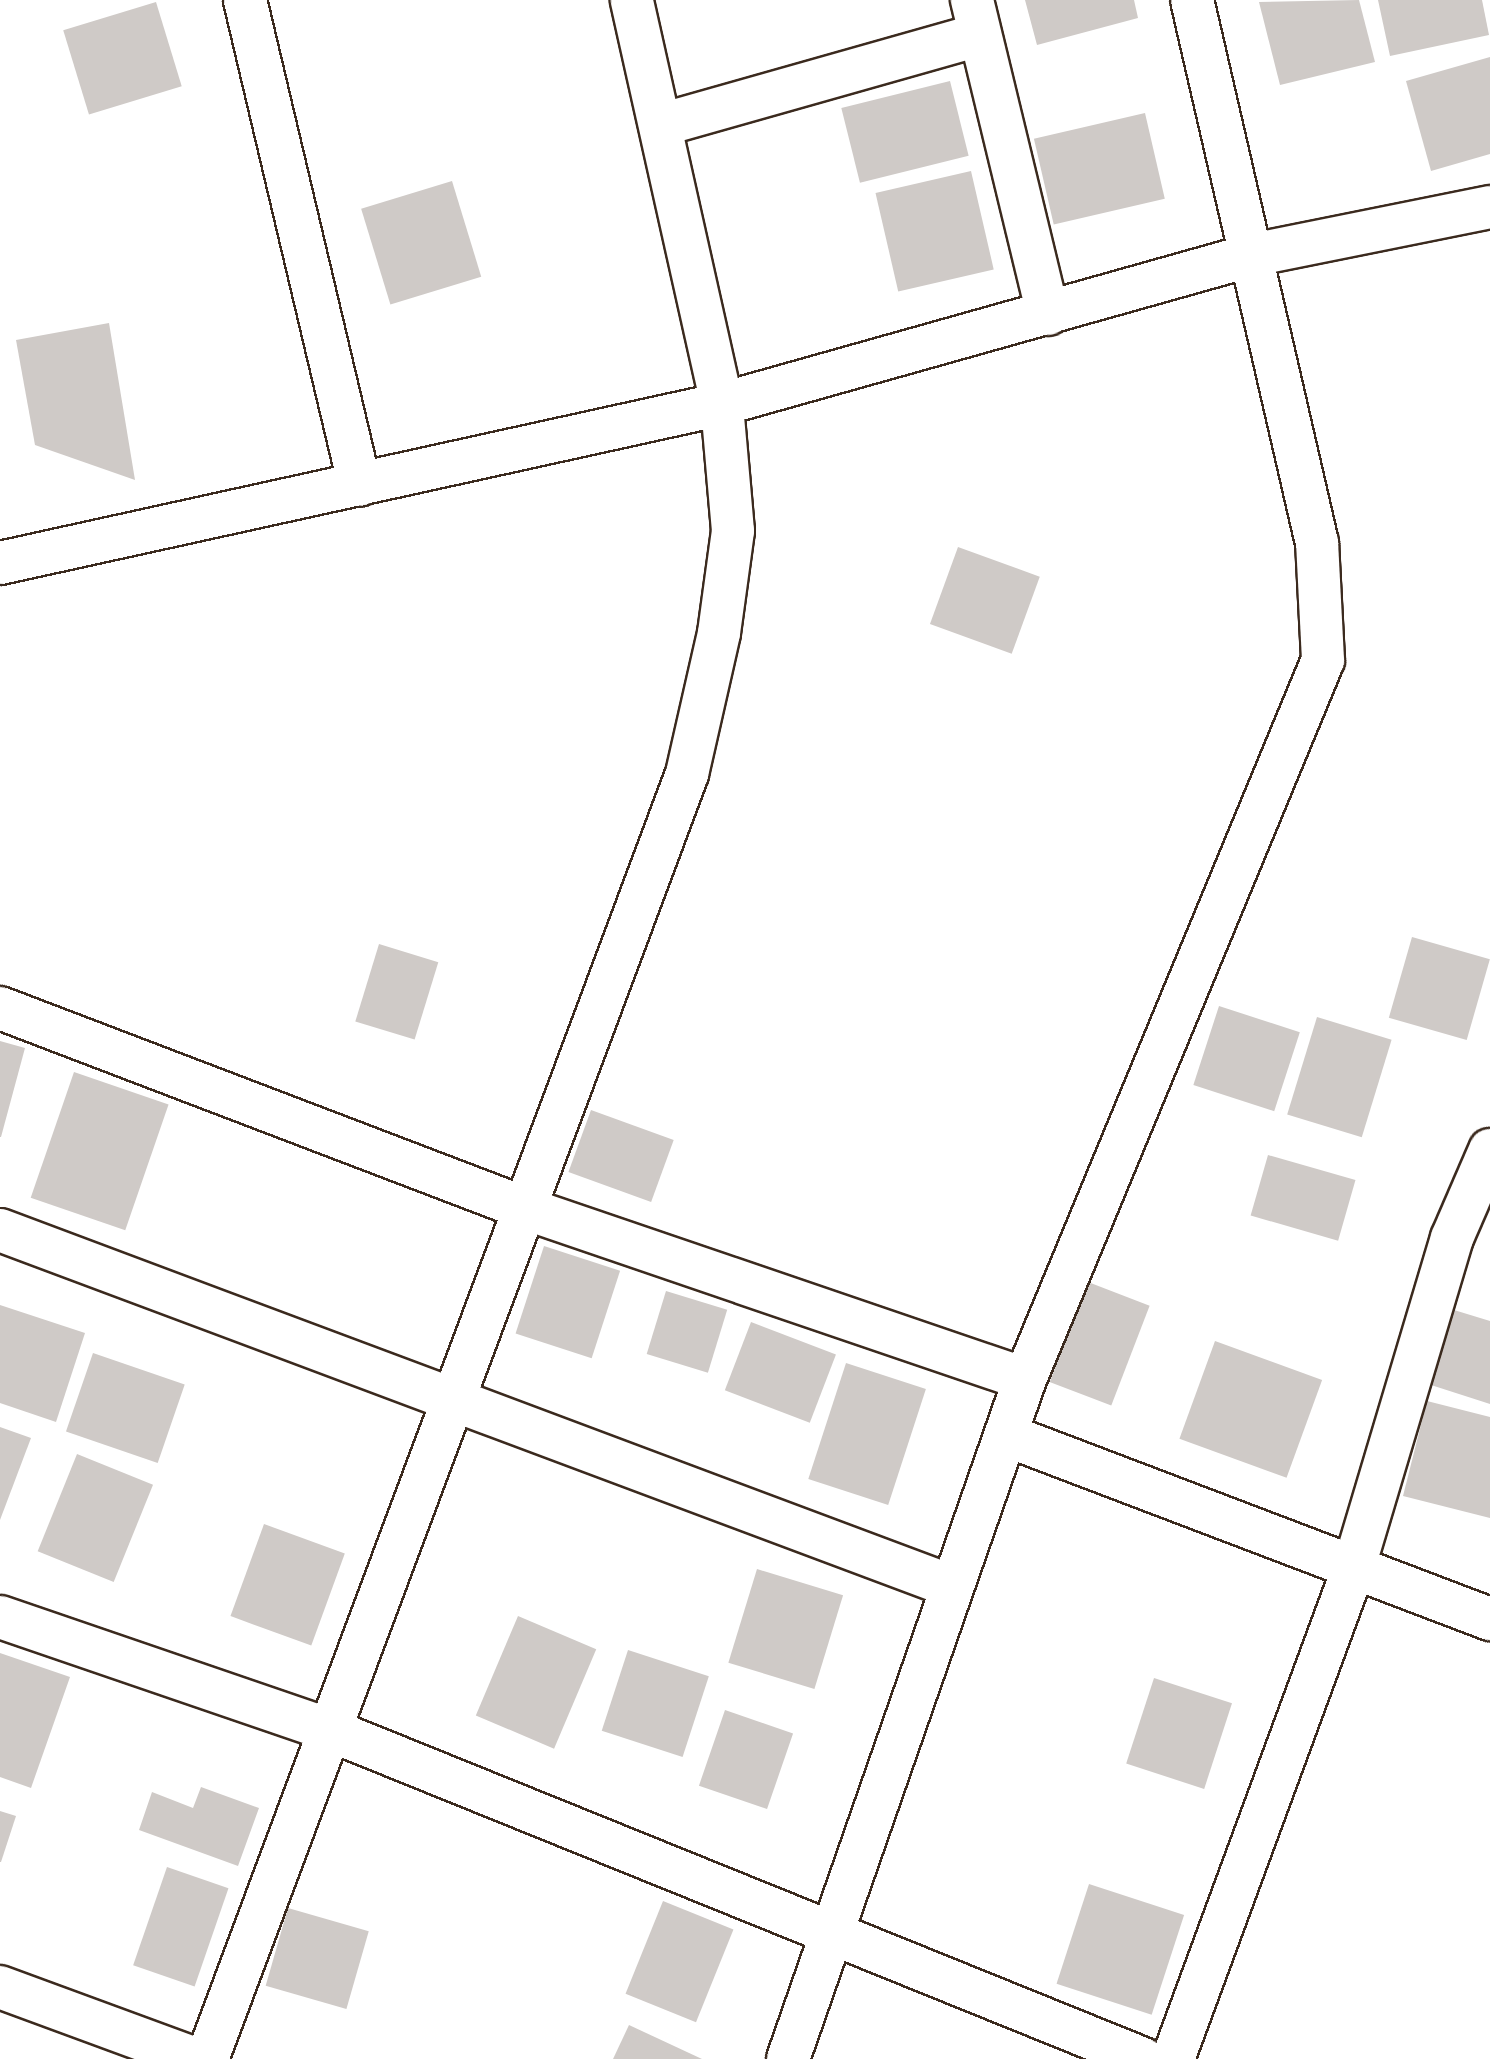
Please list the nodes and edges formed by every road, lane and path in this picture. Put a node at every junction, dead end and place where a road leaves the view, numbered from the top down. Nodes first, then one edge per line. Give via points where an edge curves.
1 (245, 0) edge
2 (632, 0) edge
3 (1192, 0) edge
4 (976, 18) edge
5 (664, 124) junction
6 (1490, 207) edge
7 (1252, 255) junction
8 (1048, 314) junction
9 (722, 404) junction
10 (360, 485) junction
11 (0, 563) edge
12 (0, 1008) edge
13 (1490, 1150) edge
14 (524, 1208) junction
15 (0, 1230) edge
16 (1025, 1379) junction
17 (456, 1407) junction
18 (1006, 1435) junction
19 (1353, 1570) junction
20 (948, 1585) junction
21 (0, 1617) edge
22 (1490, 1619) edge
23 (330, 1730) junction
24 (830, 1935) junction
25 (0, 1987) edge
26 (196, 2059) edge
27 (207, 2059) edge
28 (788, 2059) edge
29 (1143, 2059) edge
30 (1173, 2059) edge

1 - 10 street
2 - 5 street
3 - 7 street
4 - 5 street
4 - 8 street
5 - 9 street
6 - 7 street
7 - 8 street
7 - 16 street via 1317,543 1323,660
8 - 9 street
9 - 10 street
9 - 14 street via 733,531 687,774
10 - 11 street
12 - 14 street
13 - 19 street via 1452,1238
14 - 16 street
14 - 17 street
15 - 17 street
16 - 18 street
17 - 20 street
17 - 23 street
18 - 19 street
18 - 20 street
19 - 22 street
19 - 30 street
20 - 24 street
21 - 23 street
23 - 24 street
23 - 27 street
24 - 28 street
24 - 29 street
25 - 26 street

